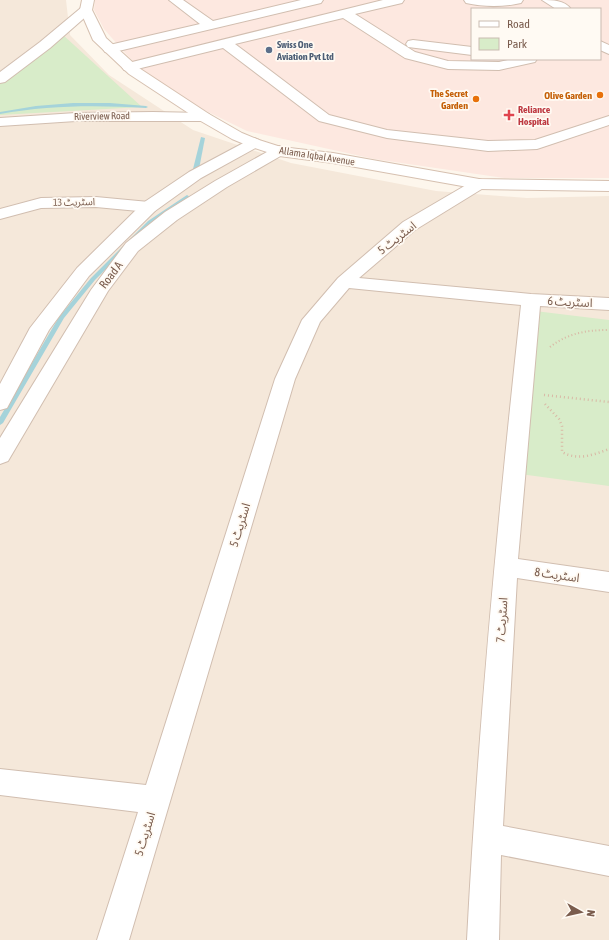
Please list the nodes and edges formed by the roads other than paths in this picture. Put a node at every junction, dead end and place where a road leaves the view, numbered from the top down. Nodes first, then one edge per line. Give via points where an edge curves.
1 (175, 0) edge
2 (317, 0) edge
3 (398, 0) edge
4 (470, 0) edge
5 (548, 0) edge
6 (518, 2) edge
7 (87, 5) edge
8 (563, 8) edge
9 (344, 13) junction
10 (210, 26) junction
11 (386, 40) junction
12 (225, 43) junction
13 (110, 49) junction
14 (471, 51) edge
15 (526, 60) edge
16 (129, 67) junction
17 (0, 79) edge
18 (204, 117) junction
19 (609, 120) edge
20 (0, 122) edge
21 (254, 143) junction
22 (279, 151) junction
23 (479, 184) junction
24 (609, 186) edge
25 (149, 207) junction
26 (0, 214) edge
27 (344, 282) junction
28 (531, 300) junction
29 (609, 304) edge
30 (0, 403) edge
31 (0, 456) edge
32 (505, 567) junction
33 (609, 582) edge
34 (0, 782) edge
35 (155, 800) junction
36 (486, 838) junction
37 (609, 861) edge
38 (113, 940) edge
39 (483, 940) edge

1 - 10 street
2 - 10 street
3 - 9 street
4 - 6 street
5 - 8 street
7 - 13 street, Allama Iqbal Avenue via 100,40
7 - 17 street via 45,45
9 - 11 street
9 - 12 street
10 - 13 street
11 - 14 street
11 - 15 street via 410,55 448,65 499,66
12 - 16 street
12 - 19 street via 324,118 387,134 488,146 537,144
13 - 16 street, Allama Iqbal Avenue
16 - 18 street, Allama Iqbal Avenue
18 - 20 street, Riverview Road via 84,116
18 - 21 street, Allama Iqbal Avenue
21 - 22 street, Allama Iqbal Avenue
21 - 25 street, Road A via 195,175
22 - 23 street, Allama Iqbal Avenue
22 - 31 street, Road A via 171,216 132,247 100,290
23 - 24 street, Allama Iqbal Avenue
23 - 27 street, اسٹریٹ 5 via 409,226
25 - 26 street, اسٹریٹ 13 via 96,202 41,203
25 - 30 street, Road A via 78,278 40,328
27 - 28 street, اسٹریٹ 6
27 - 35 street, اسٹریٹ 5 via 310,320 285,379
28 - 29 street, اسٹریٹ 6
28 - 32 street, اسٹریٹ 7
32 - 33 street, اسٹریٹ 8
32 - 36 street, اسٹریٹ 7
34 - 35 street
35 - 38 street, اسٹریٹ 5
36 - 37 street
36 - 39 street, اسٹریٹ 7

